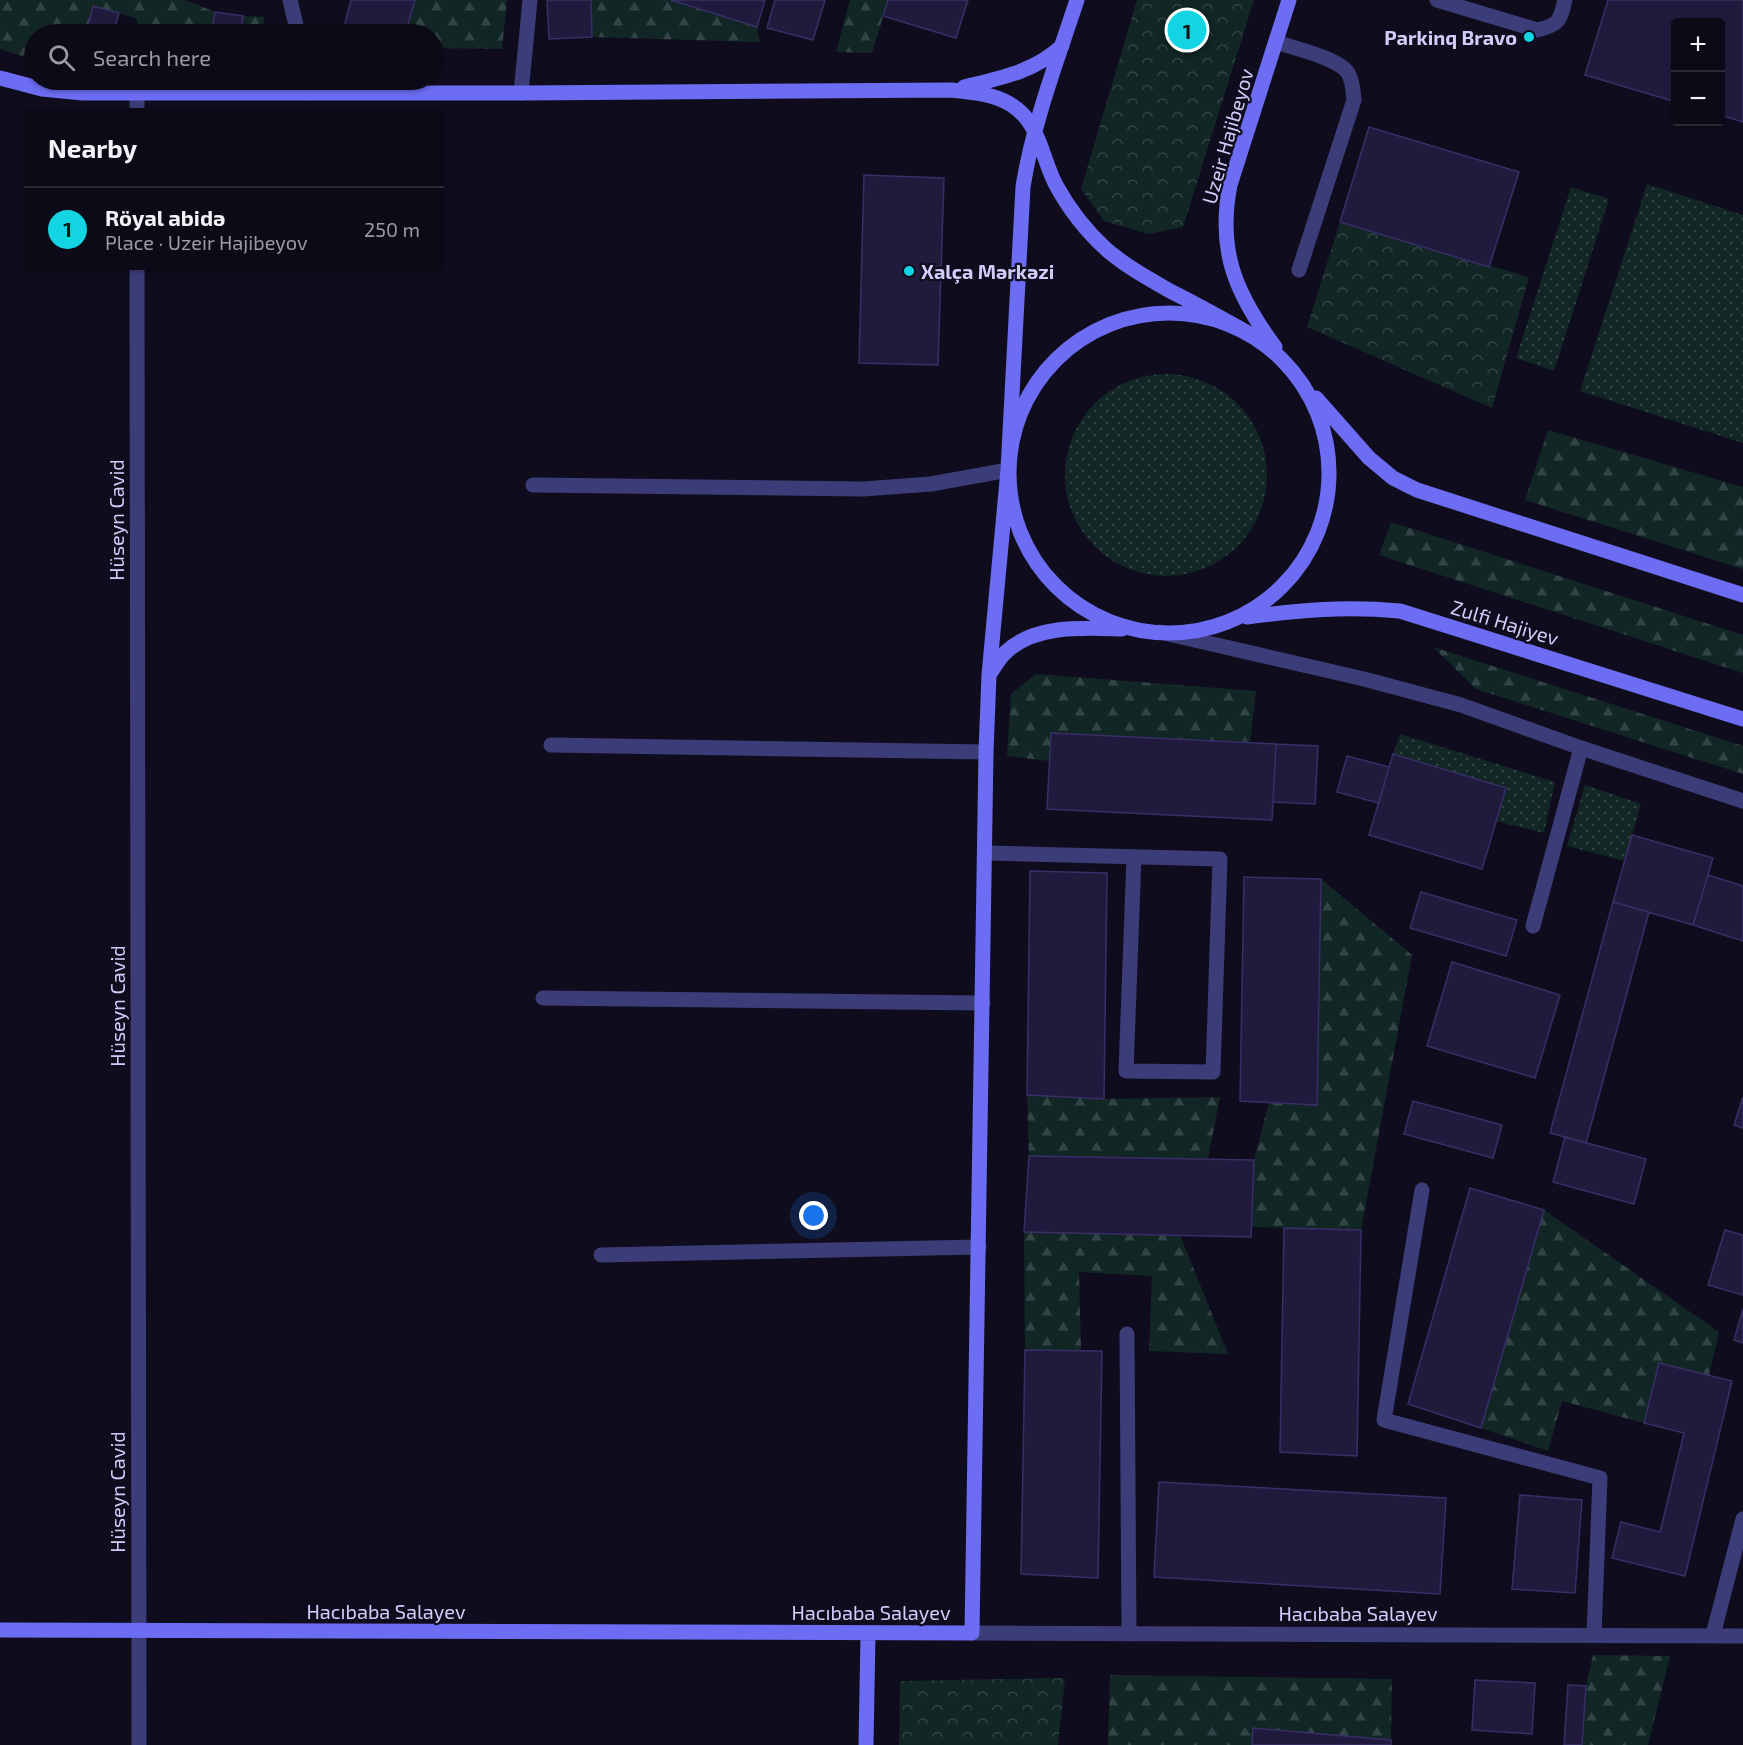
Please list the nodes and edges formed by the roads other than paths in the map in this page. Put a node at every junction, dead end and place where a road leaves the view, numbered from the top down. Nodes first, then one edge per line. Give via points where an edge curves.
1 (290, 0) edge
2 (530, 0) edge
3 (1077, 0) edge
4 (1289, 0) edge
5 (1437, 0) edge
6 (1565, 0) edge
7 (296, 24) edge
8 (1276, 42) junction
9 (1063, 45) junction
10 (0, 78) edge
11 (24, 84) edge
12 (52, 90) edge
13 (195, 90) edge
14 (431, 90) edge
15 (952, 90) junction
16 (137, 92) junction
17 (521, 93) junction
18 (137, 108) edge
19 (1035, 131) junction
20 (137, 270) edge
21 (1299, 270) dead end
22 (1248, 333) junction
23 (1297, 375) junction
24 (1008, 470) junction
25 (533, 485) dead end
26 (1743, 596) edge
27 (1247, 617) junction
28 (1134, 629) junction
29 (1160, 632) junction
30 (989, 675) junction
31 (1743, 719) edge
32 (551, 745) dead end
33 (1581, 748) junction
34 (986, 752) junction
35 (1743, 801) edge
36 (985, 853) junction
37 (1134, 857) junction
38 (1533, 926) dead end
39 (543, 998) dead end
40 (983, 1004) junction
41 (1422, 1190) dead end
42 (979, 1247) junction
43 (601, 1255) dead end
44 (1127, 1334) dead end
45 (1743, 1520) edge
46 (0, 1630) edge
47 (138, 1631) junction
48 (972, 1633) junction
49 (868, 1634) junction
50 (1129, 1634) junction
51 (1594, 1635) junction
52 (1713, 1635) junction
53 (1743, 1635) edge
54 (139, 1745) edge
55 (866, 1745) edge

1 - 7 street
2 - 17 street
3 - 9 main road
4 - 8 main road, Uzeir Hajibeyov
5 - 6 street via 1537,30 1552,27 1561,16
8 - 21 street via 1336,62 1347,70 1354,100
8 - 23 main road, Uzeir Hajibeyov via 1230,185 1225,237 1244,300
9 - 15 main road via 1048,58 1014,75
9 - 19 main road
10 - 11 main road
12 - 16 main road
13 - 16 main road
14 - 17 main road
15 - 17 main road
15 - 19 main road via 984,93 1006,102
16 - 18 street
19 - 22 main road via 1057,186 1078,218 1107,250 1131,269
19 - 24 main road via 1023,187
20 - 47 street, Hüseyn Cavid
22 - 23 main road via 1275,352
22 - 24 main road via 1210,318 1170,312 1129,317 1090,333 1057,357 1031,390 1014,427
23 - 26 main road via 1369,458 1393,478 1417,490
23 - 27 main road via 1326,440 1329,475 1324,510 1312,543 1293,573
24 - 25 street via 930,484 863,489
24 - 28 main road via 1013,514 1030,554 1057,589 1093,614
24 - 30 main road
27 - 29 main road, Zulfi Hajiyev via 1187,632
27 - 31 main road, Zulfi Hajiyev via 1320,608 1400,611
28 - 29 main road, Zulfi Hajiyev
28 - 30 main road via 1086,628 1032,637 1005,653
29 - 33 street via 1461,705
30 - 34 main road
32 - 34 street
33 - 35 street
33 - 38 street
34 - 36 main road
36 - 37 street
36 - 40 main road
37 - 37 street via 1220,859 1213,1072 1126,1071
39 - 40 street
40 - 42 main road
41 - 51 street via 1383,1420 1600,1478
42 - 43 street
42 - 48 main road
44 - 50 street
45 - 52 street
46 - 47 main road, Hacıbaba Salayev
47 - 49 main road, Hacıbaba Salayev
47 - 54 street, Hüseyn Cavid
48 - 49 main road, Hacıbaba Salayev
48 - 50 street, Hacıbaba Salayev
49 - 55 main road
50 - 51 street, Hacıbaba Salayev
51 - 52 street, Hacıbaba Salayev
52 - 53 street, Hacıbaba Salayev

